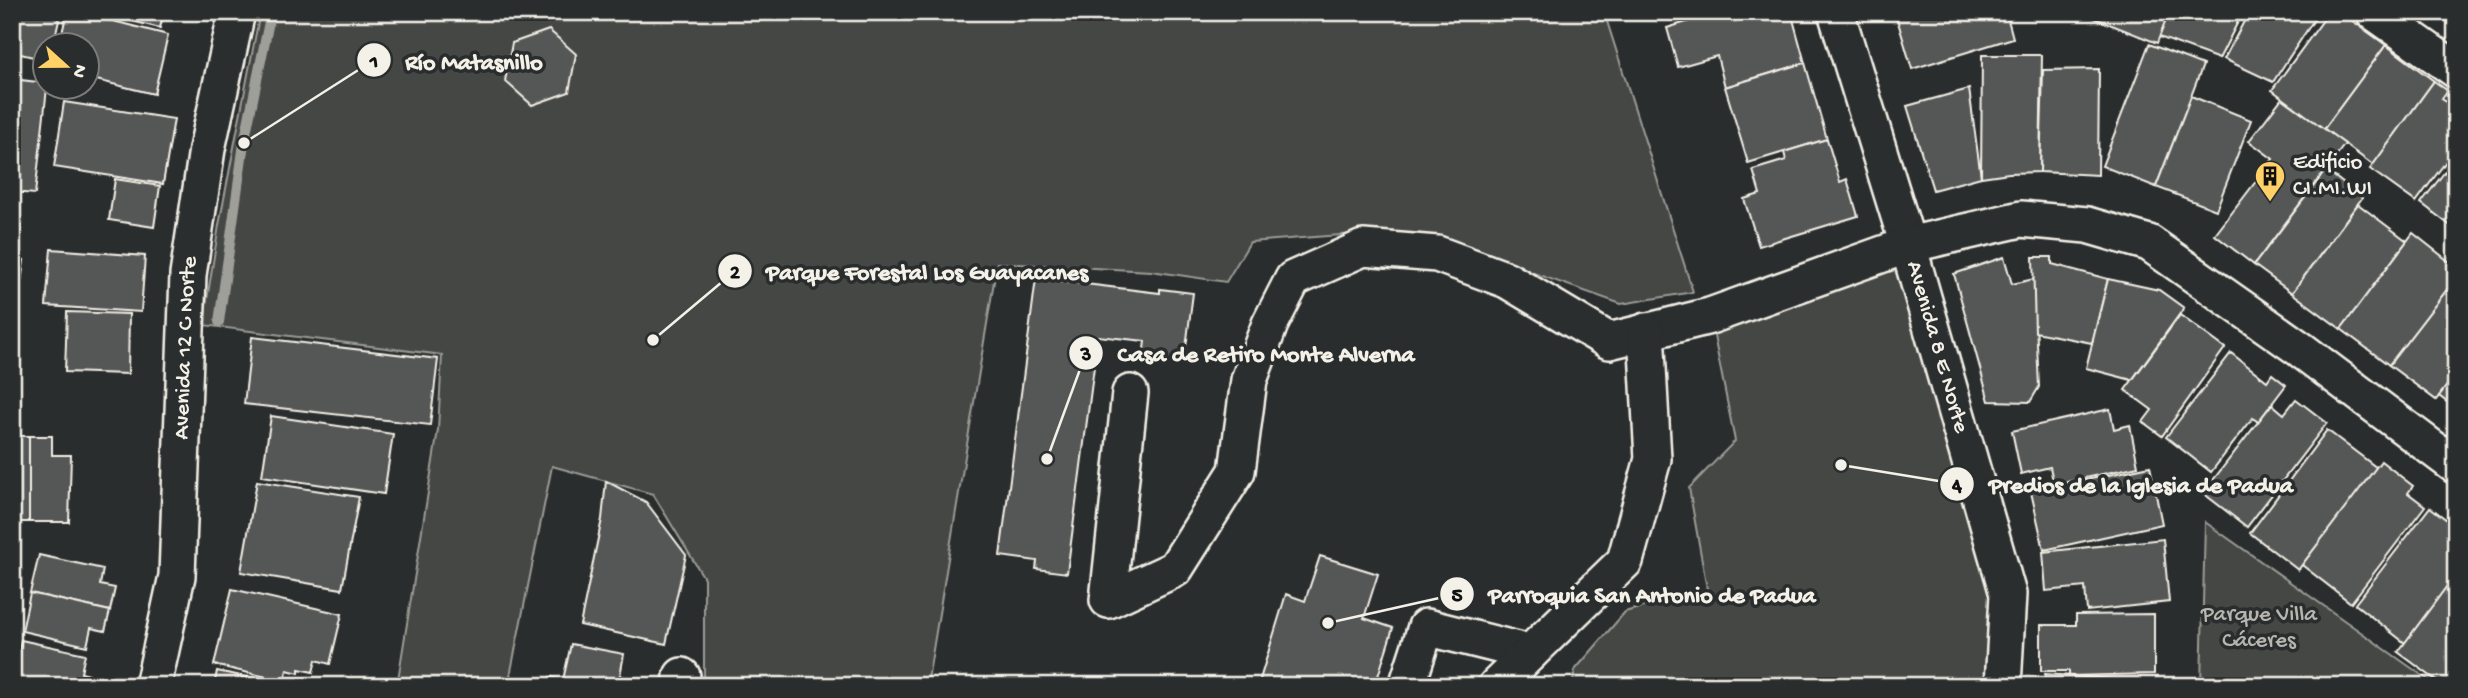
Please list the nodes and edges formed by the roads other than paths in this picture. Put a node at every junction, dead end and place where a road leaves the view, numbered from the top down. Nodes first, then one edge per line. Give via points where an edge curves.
1 (237, 12) edge
2 (1836, 12) edge
3 (2374, 12) edge
4 (2456, 70) edge
5 (1908, 245) junction
6 (1646, 331) junction
7 (1130, 393) dead end
8 (2456, 466) edge
9 (1530, 653) junction
10 (153, 686) edge
11 (1407, 686) edge
12 (1496, 686) edge
13 (2003, 686) edge

1 - 10 street, Avenida 12 C Norte via 207,149 188,275 177,576
2 - 5 street, Avenida 8 E Norte
3 - 4 street
5 - 6 street via 1710,316
5 - 8 street via 2021,219 2087,225 2149,243
5 - 13 street, Avenida 8 E Norte via 2007,594
6 - 7 street via 1609,341 1507,280 1437,254 1363,248 1293,279 1249,380 1237,471 1175,569 1108,600
6 - 9 street via 1653,459 1625,561
9 - 11 street via 1426,627
9 - 12 street

